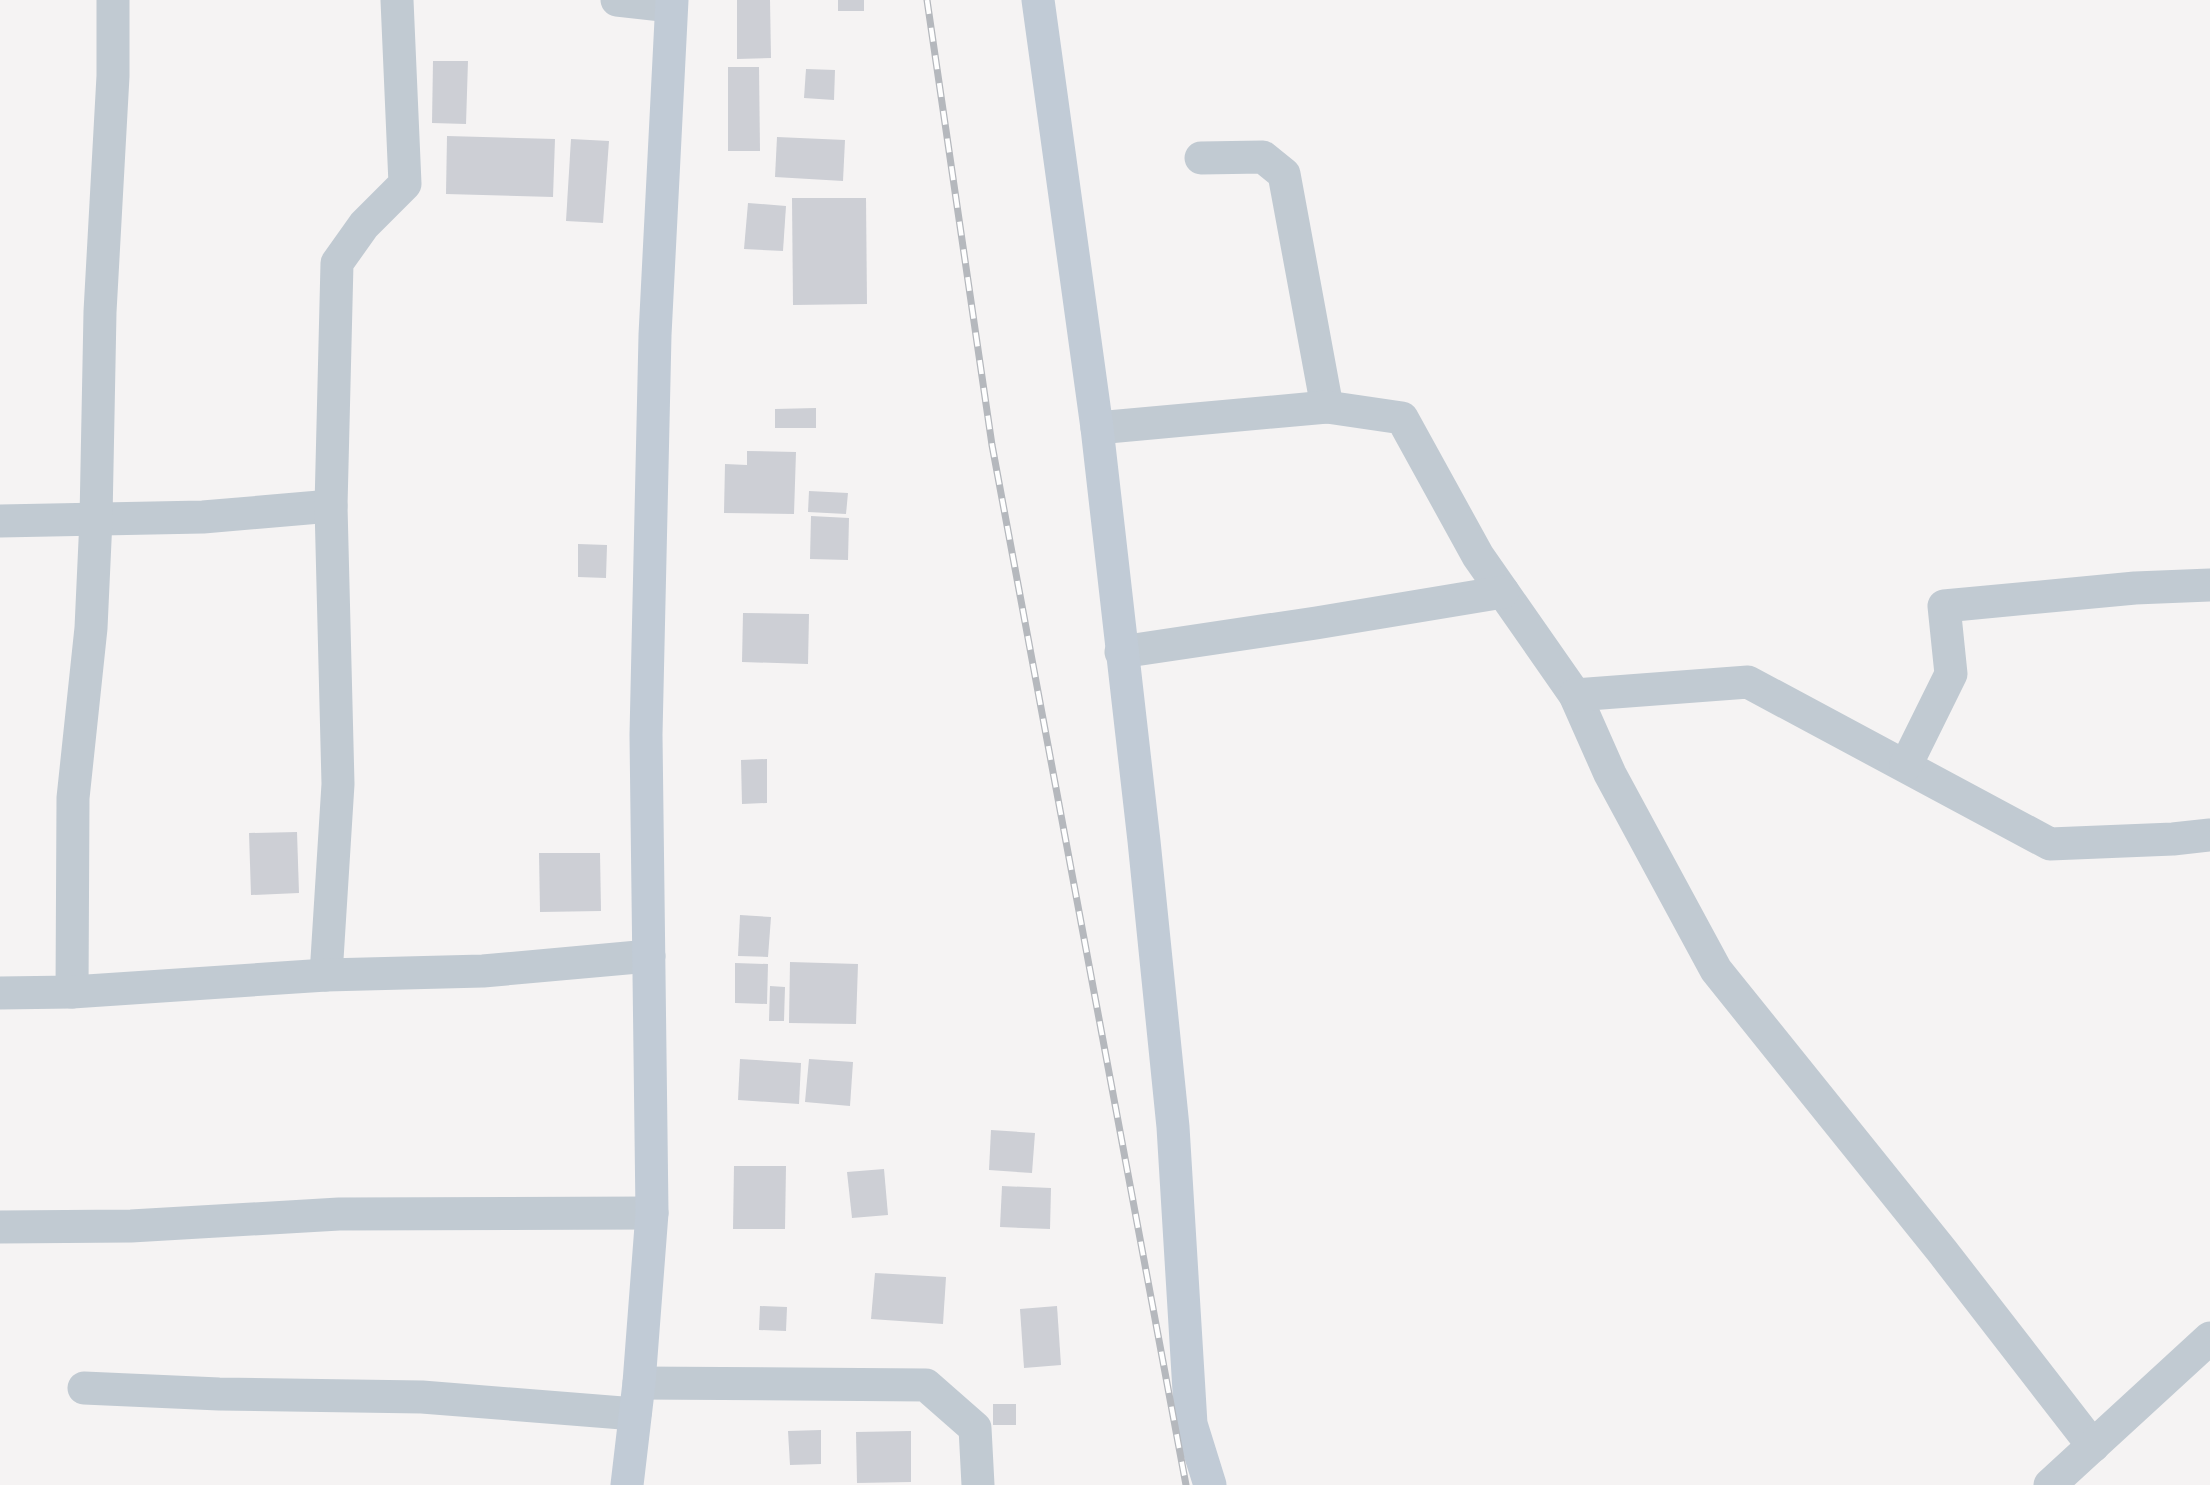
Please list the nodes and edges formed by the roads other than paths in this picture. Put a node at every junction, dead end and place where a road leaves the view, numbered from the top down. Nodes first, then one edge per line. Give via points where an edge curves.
1 (113, 0) edge
2 (397, 0) edge
3 (617, 0) edge
4 (1038, 0) edge
5 (671, 3) edge
6 (1201, 158) dead end
7 (1327, 407) junction
8 (1097, 428) junction
9 (331, 506) junction
10 (96, 519) junction
11 (0, 522) edge
12 (2210, 585) edge
13 (1503, 592) junction
14 (1121, 652) junction
15 (1575, 695) junction
16 (1906, 765) junction
17 (2210, 835) edge
18 (649, 956) junction
19 (326, 975) junction
20 (72, 992) junction
21 (0, 993) edge
22 (652, 1213) junction
23 (0, 1227) edge
24 (2210, 1338) edge
25 (84, 1388) dead end
26 (637, 1398) junction
27 (2093, 1446) junction
28 (627, 1485) edge
29 (978, 1485) edge
30 (1210, 1485) edge
31 (2050, 1485) edge

1 - 10 street
2 - 9 street via 405,184 364,225 337,263
3 - 5 street
4 - 8 street
5 - 18 street via 655,335 646,735
6 - 7 street via 1263,157 1284,174
7 - 8 street
7 - 13 street via 1402,418 1478,556
8 - 14 street
9 - 10 street via 203,517
9 - 19 street via 338,784
10 - 11 street
10 - 20 street via 91,628 73,798
12 - 16 street via 1944,606 1951,674
13 - 14 street
13 - 15 street
14 - 30 street via 1173,1127 1191,1424
15 - 16 street via 1748,682
15 - 27 street via 1610,774 1716,970
16 - 17 street via 2050,844
18 - 19 street via 483,971
18 - 22 street
19 - 20 street
20 - 21 street
22 - 23 street via 339,1214 131,1226
22 - 26 street
24 - 27 street
25 - 26 street via 219,1394
26 - 28 street
26 - 29 street via 926,1385 975,1428
27 - 31 street

